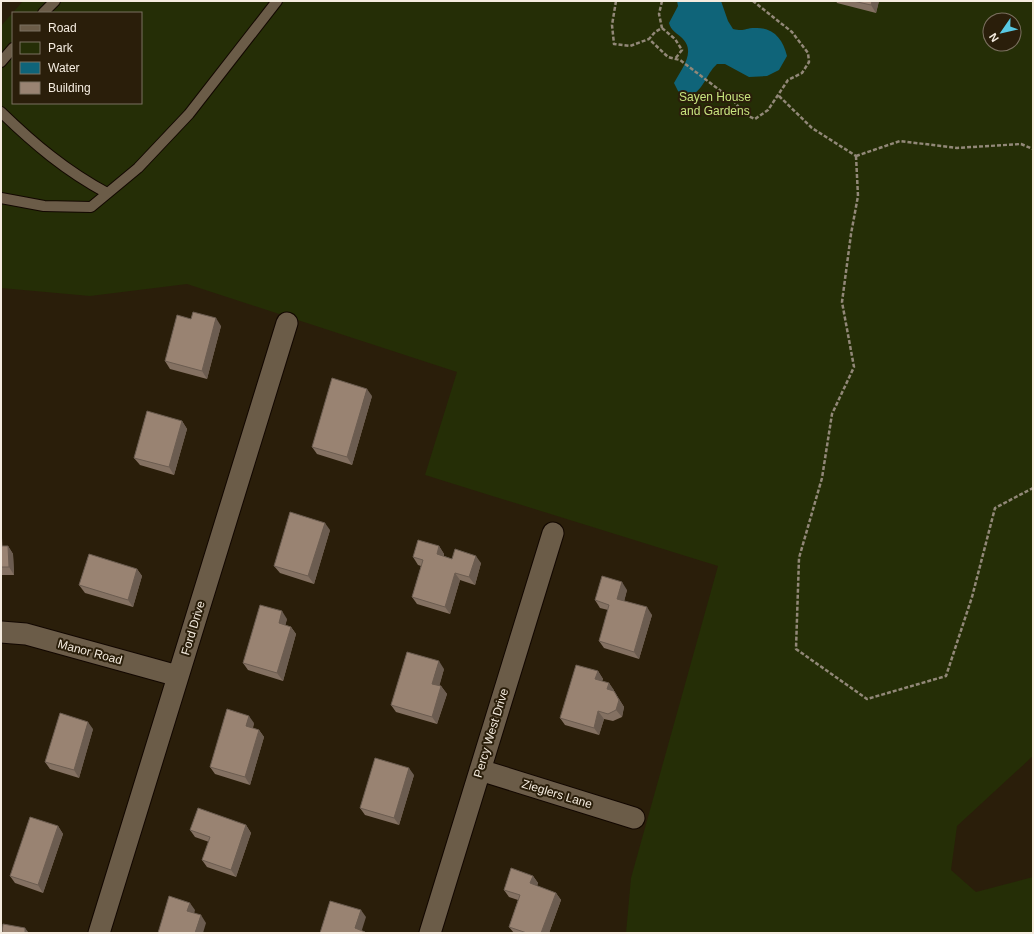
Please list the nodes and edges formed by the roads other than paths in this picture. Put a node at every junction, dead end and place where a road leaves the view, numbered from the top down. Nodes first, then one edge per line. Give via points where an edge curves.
1 (55, 1) edge
2 (277, 1) edge
3 (44, 12) edge
4 (12, 49) edge
5 (1, 62) edge
6 (1, 112) edge
7 (107, 193) junction
8 (1, 198) edge
9 (287, 323) dead end
10 (553, 534) dead end
11 (1, 632) edge
12 (178, 676) junction
13 (480, 770) junction
14 (634, 818) dead end
15 (99, 933) edge
16 (430, 933) edge

1 - 3 lane
2 - 7 lane via 189,114 138,168
4 - 5 lane
6 - 7 lane via 49,156 78,178
7 - 8 lane via 91,207 44,206
9 - 12 street, Ford Drive
10 - 13 street, Percy West Drive
11 - 12 street, Manor Road via 26,634
12 - 15 street, Ford Drive
13 - 14 street, Zieglers Lane
13 - 16 street, Percy West Drive

